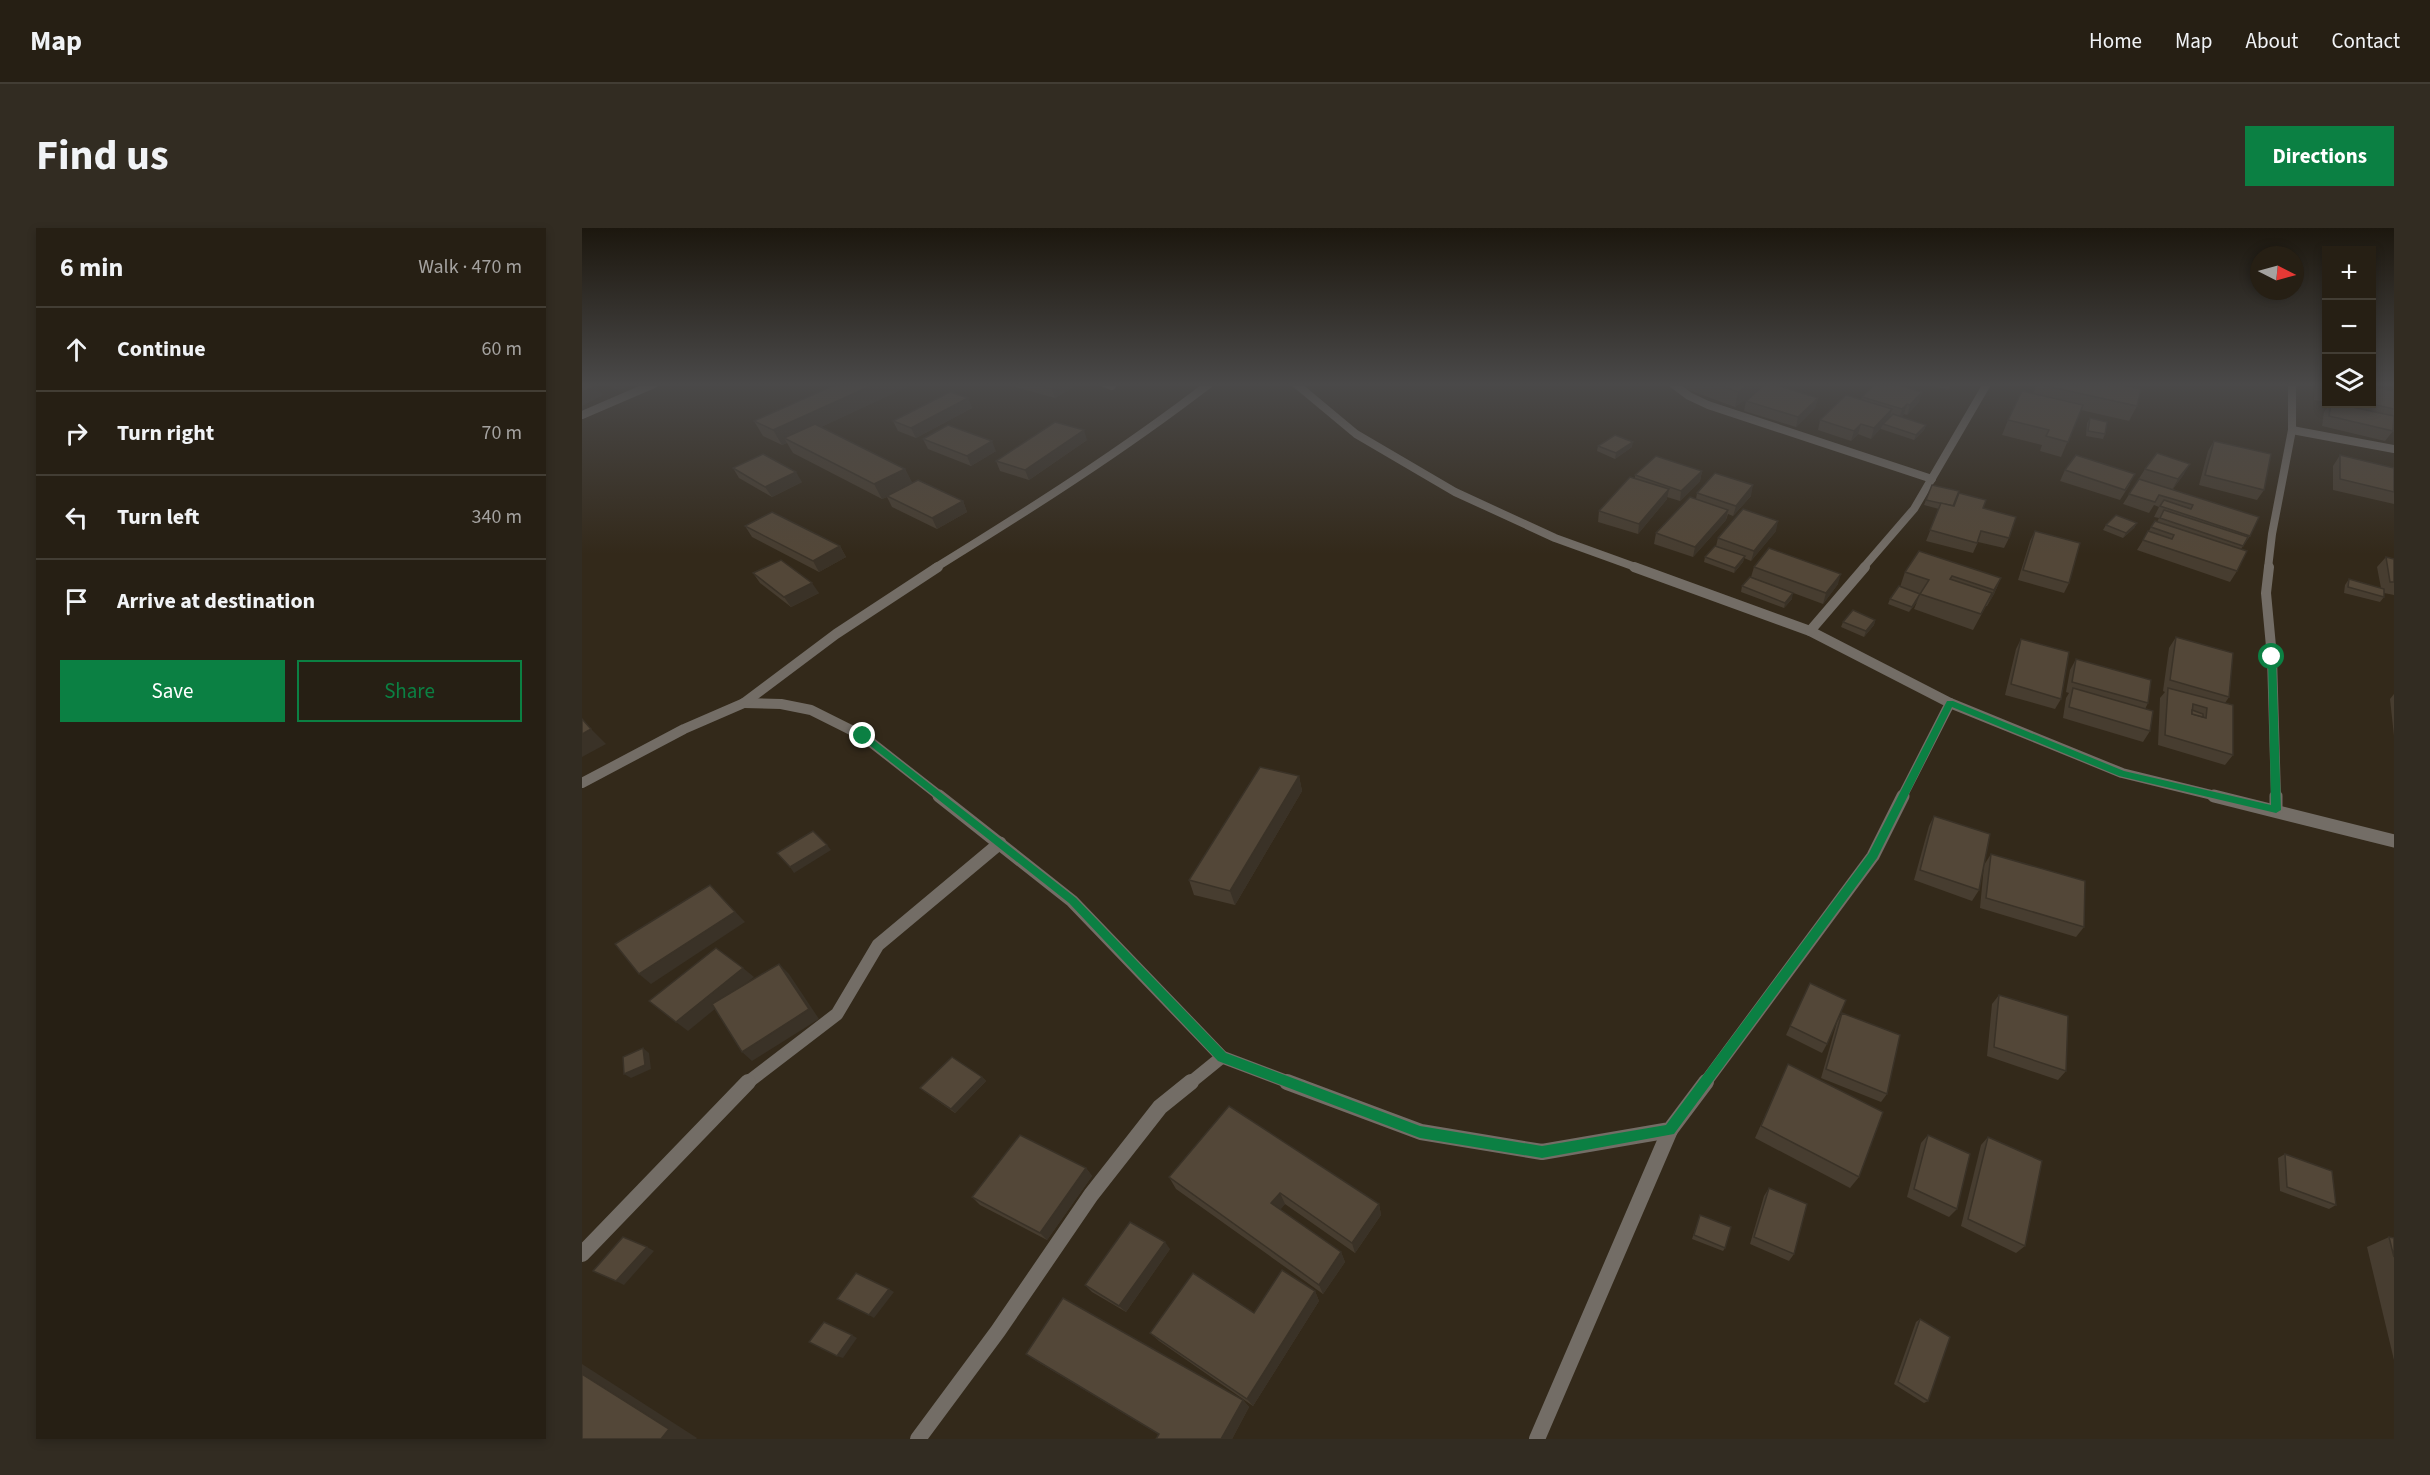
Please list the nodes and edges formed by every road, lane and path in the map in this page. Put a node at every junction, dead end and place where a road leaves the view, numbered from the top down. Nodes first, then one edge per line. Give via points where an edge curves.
1 (1134, 441) edge
2 (1367, 441) edge
3 (1811, 441) edge
4 (1955, 441) edge
5 (2290, 441) edge
6 (2348, 441) edge
7 (2394, 449) edge
8 (1932, 479) junction
9 (1810, 631) junction
10 (744, 703) junction
11 (1950, 703) junction
12 (582, 783) edge
13 (2276, 810) junction
14 (2394, 841) edge
15 (1000, 843) junction
16 (1222, 1057) junction
17 (1670, 1130) junction
18 (582, 1254) edge
19 (918, 1439) edge
20 (1537, 1439) edge

1 - 10 street via 846,628
2 - 9 street via 1455,492 1555,538
3 - 8 street
4 - 8 street
5 - 13 street via 2272,534 2266,593 2272,657
6 - 7 street
8 - 9 street via 1914,509
9 - 11 street
10 - 12 street via 684,729
10 - 15 street via 811,710 863,736
11 - 13 street via 2122,773
11 - 17 street via 1873,856
13 - 14 street
15 - 16 street via 1072,900
15 - 18 street via 878,945 837,1014 752,1078
16 - 17 street via 1420,1132 1542,1152
16 - 19 street via 1160,1107 1091,1195
17 - 20 street

